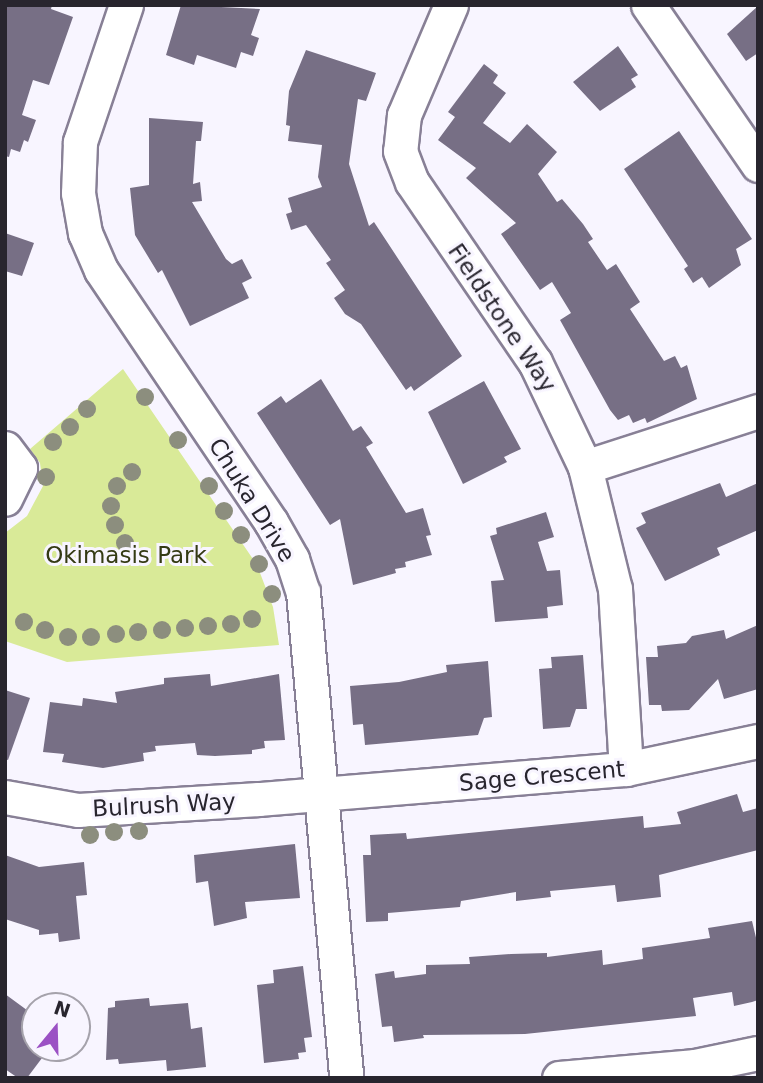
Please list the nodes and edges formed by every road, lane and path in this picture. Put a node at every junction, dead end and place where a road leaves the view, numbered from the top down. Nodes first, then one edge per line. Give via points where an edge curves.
1 (126, 5) edge
2 (451, 5) edge
3 (648, 5) edge
4 (758, 165) edge
5 (758, 411) edge
6 (5, 448) edge
7 (585, 467) junction
8 (5, 499) edge
9 (758, 741) edge
10 (626, 769) junction
11 (323, 794) junction
12 (5, 797) edge
13 (758, 1053) edge
14 (346, 1078) edge
15 (559, 1078) edge

1 - 11 street, Chuka Drive via 80,142 78,193 85,233 101,270 292,559 303,592
2 - 7 street, Fieldstone Way via 404,115 400,150 405,168 535,362
3 - 4 street
5 - 7 street
6 - 8 street via 20,468
7 - 10 street, Fieldstone Way via 615,589
9 - 10 street, Sage Crescent
10 - 11 street, Sage Crescent
11 - 12 street, Bulrush Way via 78,810
11 - 14 street, Chuka Drive
13 - 15 street via 695,1066

